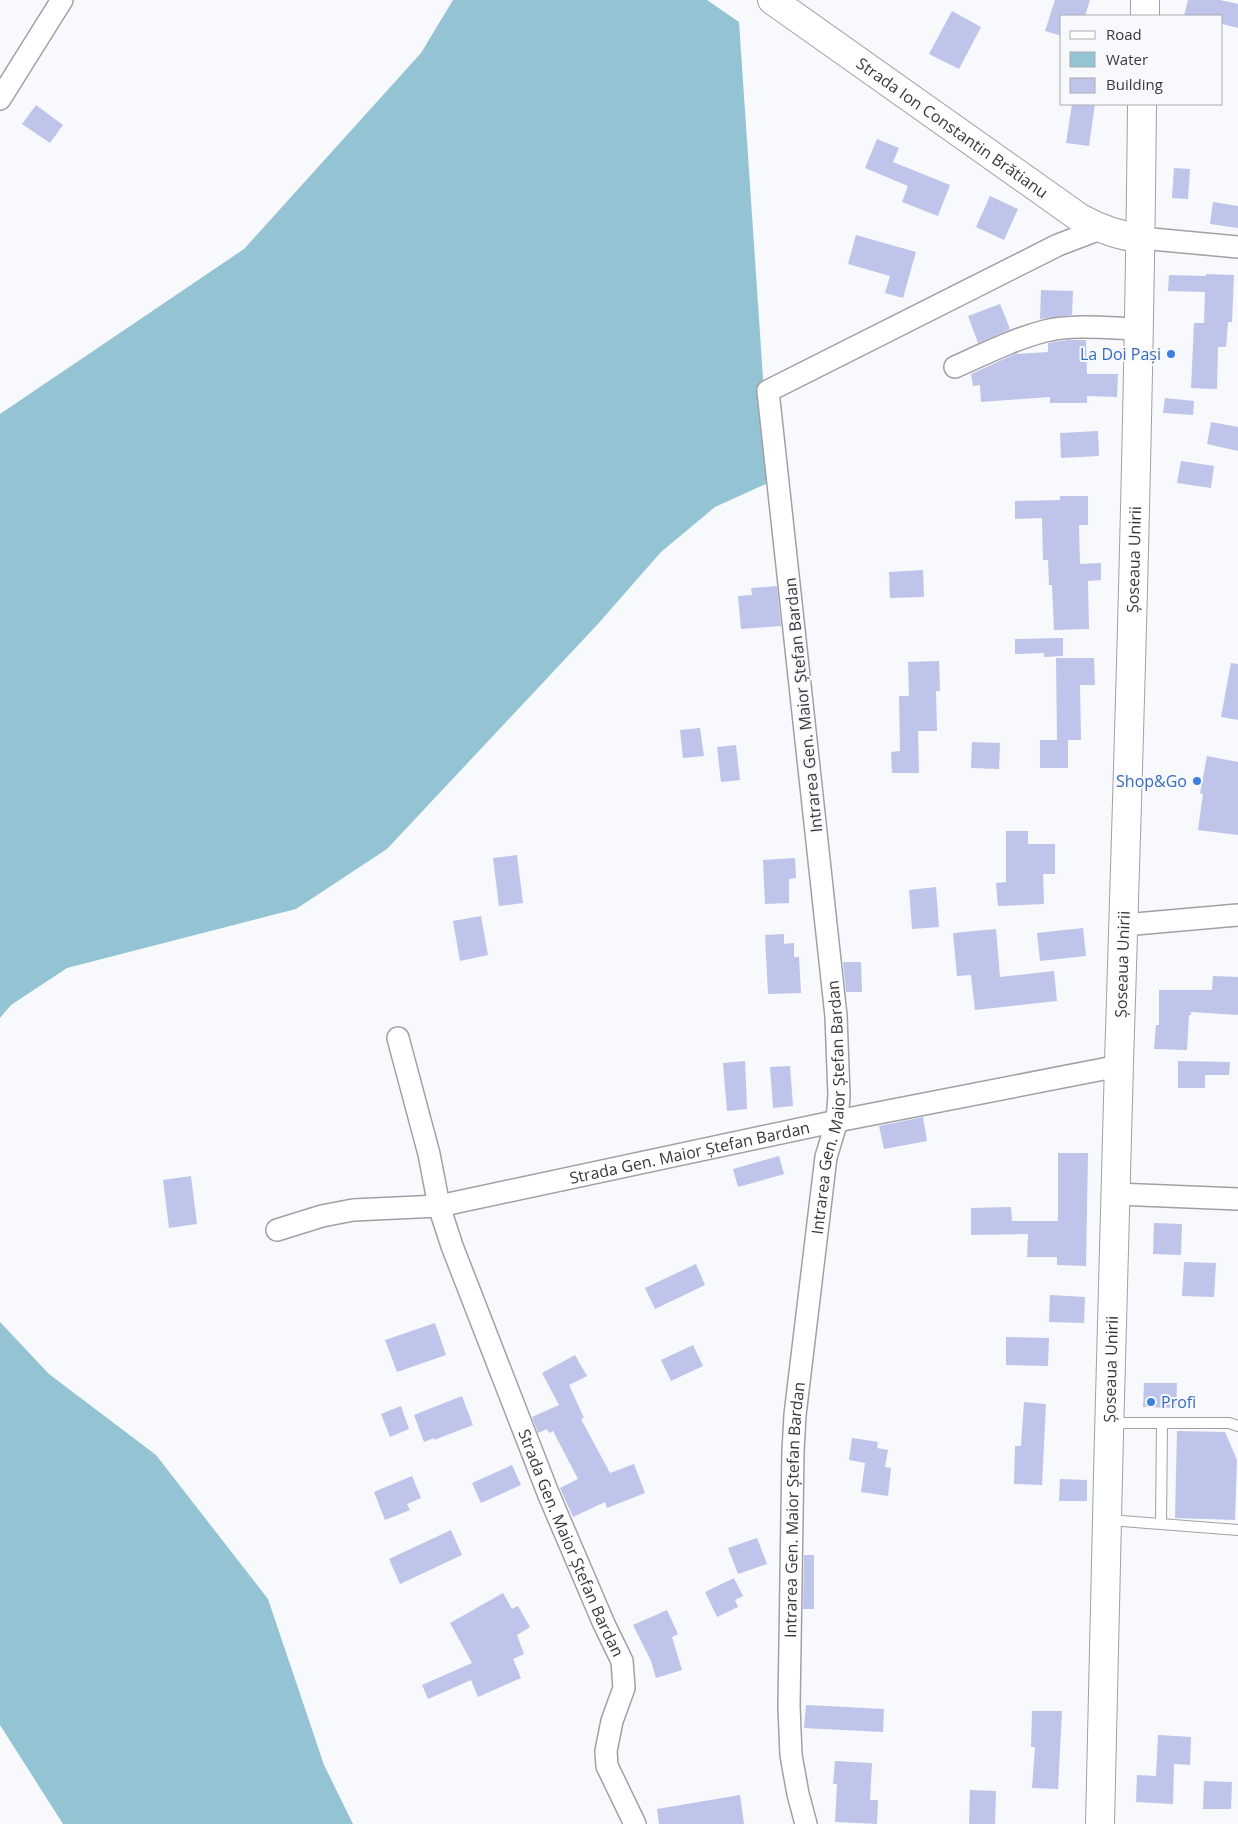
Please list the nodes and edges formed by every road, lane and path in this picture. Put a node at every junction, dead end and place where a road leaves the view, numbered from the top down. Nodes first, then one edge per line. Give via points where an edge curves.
1 (62, 0) edge
2 (772, 0) edge
3 (1146, 0) edge
4 (1145, 15) edge
5 (0, 99) edge
6 (1142, 105) edge
7 (1100, 229) junction
8 (1141, 238) junction
9 (1238, 247) edge
10 (1139, 329) junction
11 (955, 367) dead end
12 (1238, 915) edge
13 (1124, 925) junction
14 (398, 1038) dead end
15 (1119, 1066) junction
16 (837, 1121) junction
17 (1116, 1194) junction
18 (1238, 1200) edge
19 (439, 1206) junction
20 (278, 1230) dead end
21 (1110, 1423) junction
22 (1162, 1423) junction
23 (1238, 1426) edge
24 (1108, 1520) junction
25 (1161, 1524) junction
26 (1238, 1530) edge
27 (635, 1824) edge
28 (806, 1824) edge
29 (1100, 1824) edge

1 - 5 street
2 - 7 main road, Strada Ion Constantin Brătianu
3 - 4 main road
6 - 8 main road, Șoseaua Unirii
7 - 8 main road, Strada Ion Constantin Brătianu
7 - 16 street, Intrarea Gen. Maior Ștefan Bardan via 1058,245 768,391 836,1016
8 - 9 street
8 - 10 main road, Șoseaua Unirii
10 - 11 street via 1065,328 1046,331
10 - 13 main road, Șoseaua Unirii
12 - 13 street
13 - 15 main road, Șoseaua Unirii
14 - 19 street, Strada Gen. Maior Ștefan Bardan via 429,1154
15 - 16 street, Strada Gen. Maior Ștefan Bardan
15 - 17 main road, Șoseaua Unirii
16 - 19 street, Strada Gen. Maior Ștefan Bardan
16 - 28 street, Intrarea Gen. Maior Ștefan Bardan via 826,1157 793,1451 789,1707 791,1755
17 - 18 street
17 - 21 main road, Șoseaua Unirii
19 - 20 street via 353,1210
19 - 27 street, Strada Gen. Maior Ștefan Bardan via 548,1493 622,1661 624,1688 612,1721 606,1752 607,1766
21 - 22 lane
21 - 24 main road, Șoseaua Unirii
22 - 23 lane via 1229,1423
22 - 25 lane
24 - 25 lane
24 - 29 main road, Șoseaua Unirii
25 - 26 lane

